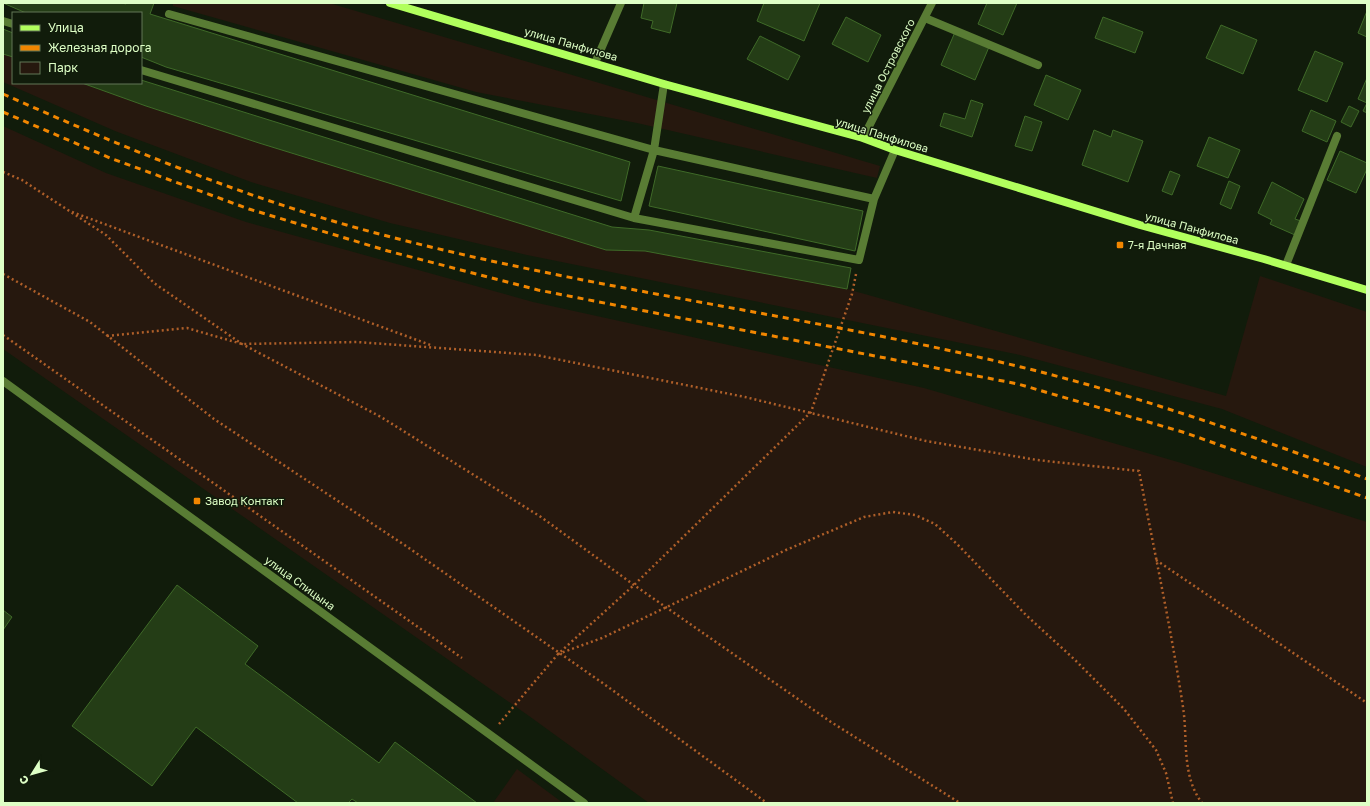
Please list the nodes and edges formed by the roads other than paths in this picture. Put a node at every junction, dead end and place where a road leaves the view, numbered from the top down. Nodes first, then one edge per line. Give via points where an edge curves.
1 (390, 3) edge
2 (621, 3) edge
3 (932, 3) edge
4 (169, 14) dead end
5 (925, 18) junction
6 (595, 62) junction
7 (1038, 66) dead end
8 (142, 70) edge
9 (664, 84) junction
10 (1337, 136) dead end
11 (863, 138) junction
12 (654, 150) junction
13 (895, 150) junction
14 (874, 199) junction
15 (634, 218) junction
16 (1286, 266) junction
17 (1367, 290) edge
18 (3, 381) edge
19 (584, 803) edge

1 - 6 main road, улица Панфилова
2 - 6 street
3 - 5 street, улица Островского
4 - 12 street
5 - 7 street
5 - 11 street, улица Островского
6 - 9 main road, улица Панфилова
8 - 15 street
9 - 11 main road, улица Панфилова
9 - 12 street
10 - 16 street
11 - 13 main road, улица Панфилова
12 - 14 street
12 - 15 street
13 - 14 street
13 - 16 main road, улица Панфилова via 1140,225
14 - 15 street via 859,260
16 - 17 main road, улица Панфилова
18 - 19 street, улица Спицына

